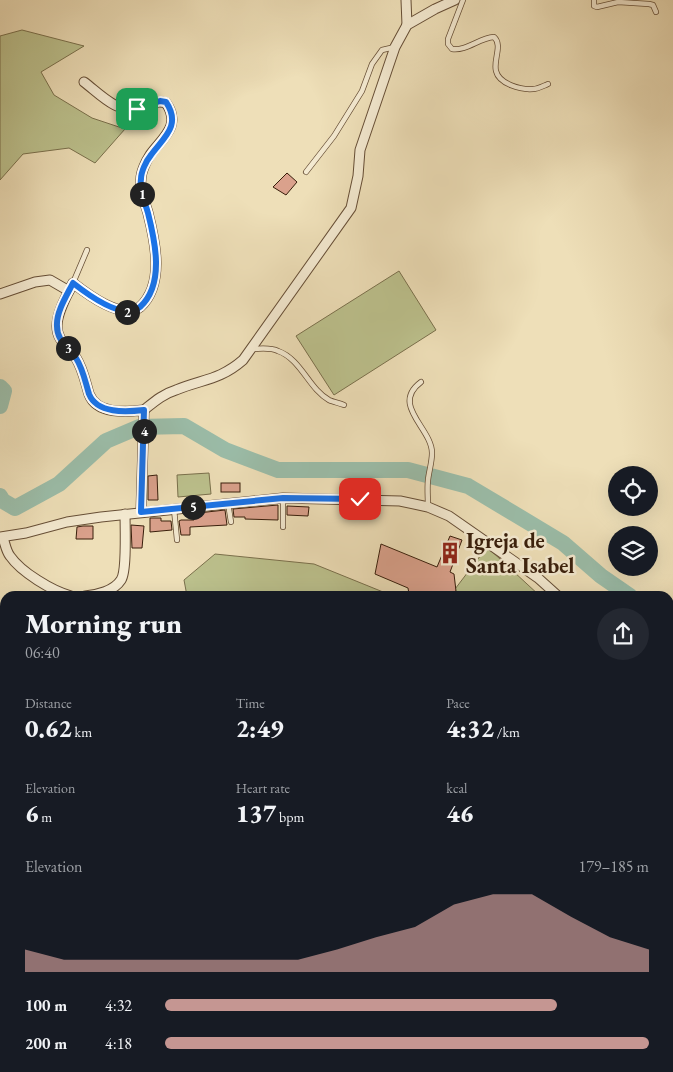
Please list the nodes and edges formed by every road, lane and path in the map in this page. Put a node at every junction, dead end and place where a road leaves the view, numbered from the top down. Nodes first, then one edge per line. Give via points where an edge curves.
1 (406, 0) edge
2 (455, 0) edge
3 (463, 0) edge
4 (594, 0) edge
5 (656, 12) dead end
6 (407, 25) junction
7 (395, 47) junction
8 (84, 82) dead end
9 (548, 84) dead end
10 (306, 172) dead end
11 (87, 250) dead end
12 (71, 287) junction
13 (0, 294) edge
14 (250, 349) junction
15 (421, 382) dead end
16 (344, 405) dead end
17 (144, 414) junction
18 (283, 498) junction
19 (228, 503) junction
20 (428, 507) junction
21 (174, 509) junction
22 (141, 512) junction
23 (125, 514) junction
24 (230, 522) dead end
25 (283, 527) dead end
26 (1, 537) edge
27 (178, 540) dead end
28 (58, 591) edge
29 (103, 591) edge
30 (552, 591) edge

1 - 6 street
2 - 6 street
3 - 9 lane via 448,39 452,50 494,37 498,46 495,62 498,77 524,88 535,89
4 - 5 lane via 597,7 618,2 649,4 654,5
6 - 7 street
7 - 10 lane via 382,50 372,64 362,91 334,136
7 - 14 street via 360,150 351,208
8 - 12 street via 123,109 166,102 172,118 168,136 150,155 140,179 156,269 146,301 136,310 124,312
11 - 12 lane
12 - 13 street via 50,280
12 - 17 street via 58,317 59,340 75,356 95,404
14 - 16 lane via 269,348 288,356 322,395
14 - 17 street via 230,371 159,398
15 - 20 lane via 412,394 410,410 425,433 432,453
17 - 22 street
18 - 19 street
18 - 20 street via 400,500
18 - 25 lane
19 - 21 street
19 - 24 lane
20 - 30 street via 449,516 490,543
21 - 22 street
21 - 27 lane
22 - 23 street
23 - 26 street via 67,522
23 - 29 street via 121,580
26 - 28 street via 9,555 25,571

